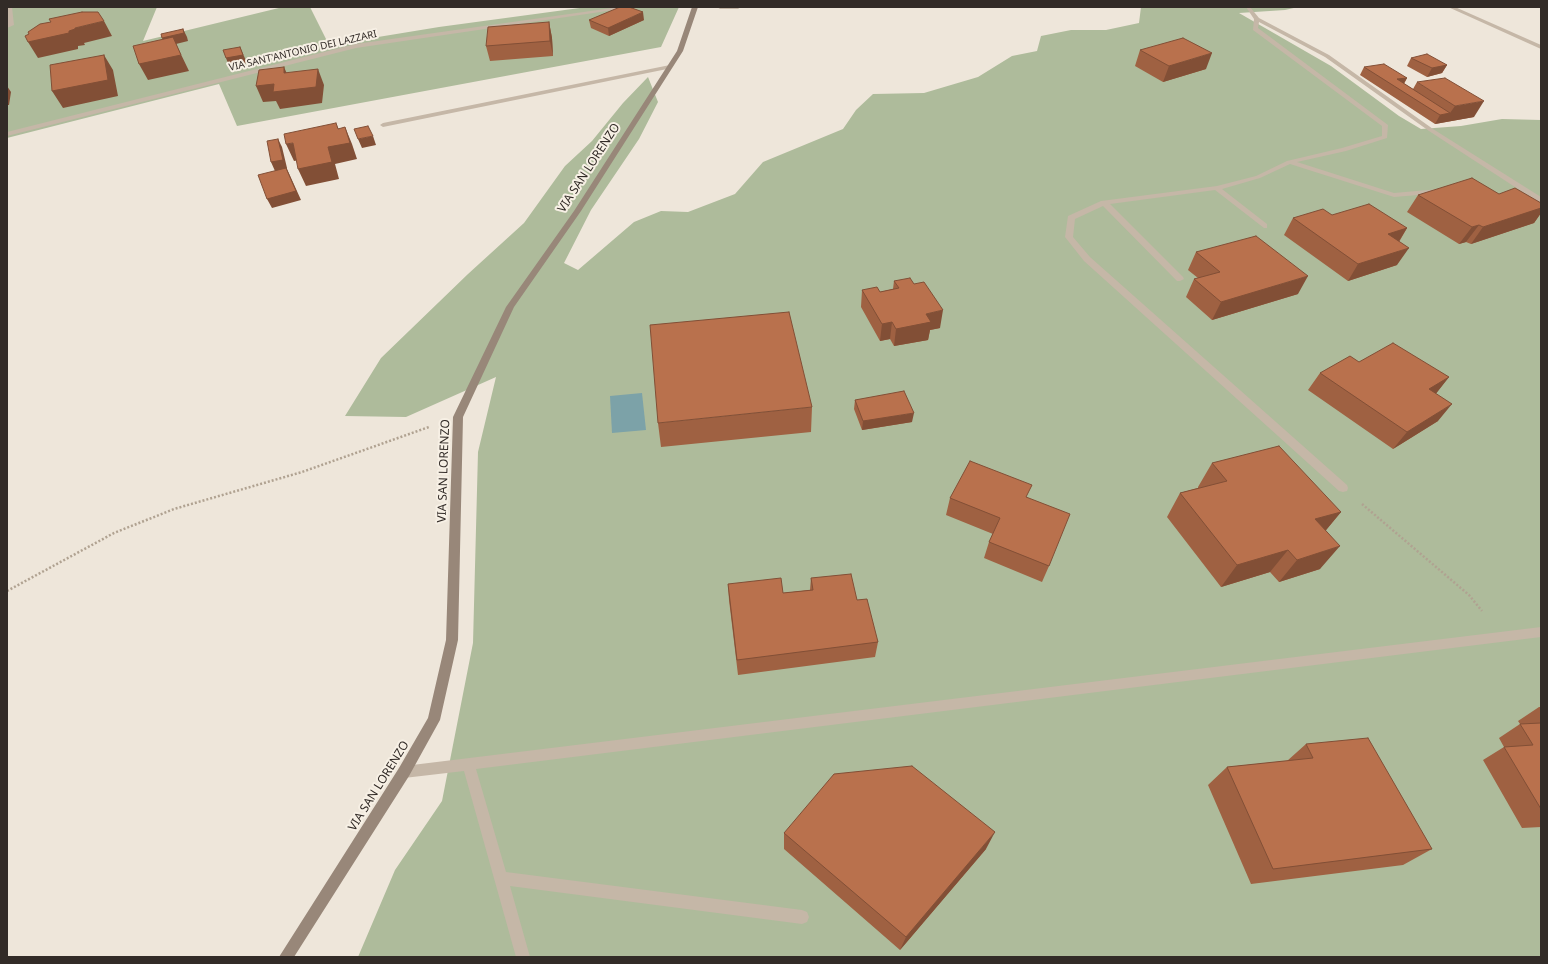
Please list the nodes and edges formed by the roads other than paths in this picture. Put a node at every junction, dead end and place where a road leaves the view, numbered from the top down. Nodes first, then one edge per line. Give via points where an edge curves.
1 (9, 7) edge
2 (631, 7) edge
3 (695, 7) edge
4 (720, 7) edge
5 (738, 7) edge
6 (1248, 7) edge
7 (1451, 7) edge
8 (1257, 19) junction
9 (7, 26) edge
10 (1541, 47) edge
11 (670, 67) junction
12 (383, 125) dead end
13 (7, 134) edge
14 (1290, 162) junction
15 (1217, 188) junction
16 (1439, 191) edge
17 (1541, 200) edge
18 (1104, 203) junction
19 (1264, 226) dead end
20 (1180, 279) dead end
21 (1343, 488) road end
22 (1541, 632) edge
23 (468, 764) junction
24 (404, 772) junction
25 (500, 878) junction
26 (802, 917) dead end
27 (286, 957) edge
28 (523, 957) edge

1 - 9 street via 11,25
2 - 13 street, VIA SANT'ANTONIO DEI LAZZARI via 356,46
3 - 11 street, VIA SAN LORENZO via 680,51
4 - 5 street
6 - 8 street
7 - 10 street
8 - 14 street via 1255,29 1385,125 1385,137 1344,150
8 - 17 street via 1327,56 1431,130
11 - 12 street
11 - 24 street, VIA SAN LORENZO via 577,211 510,307 458,416 452,640 434,720
14 - 15 street via 1258,177
14 - 16 street via 1394,195
15 - 18 street
15 - 19 street
18 - 20 street
18 - 21 street via 1071,218 1069,237 1087,259
22 - 23 street
23 - 24 street
23 - 25 street
24 - 27 street, VIA SAN LORENZO
25 - 26 street
25 - 28 street

